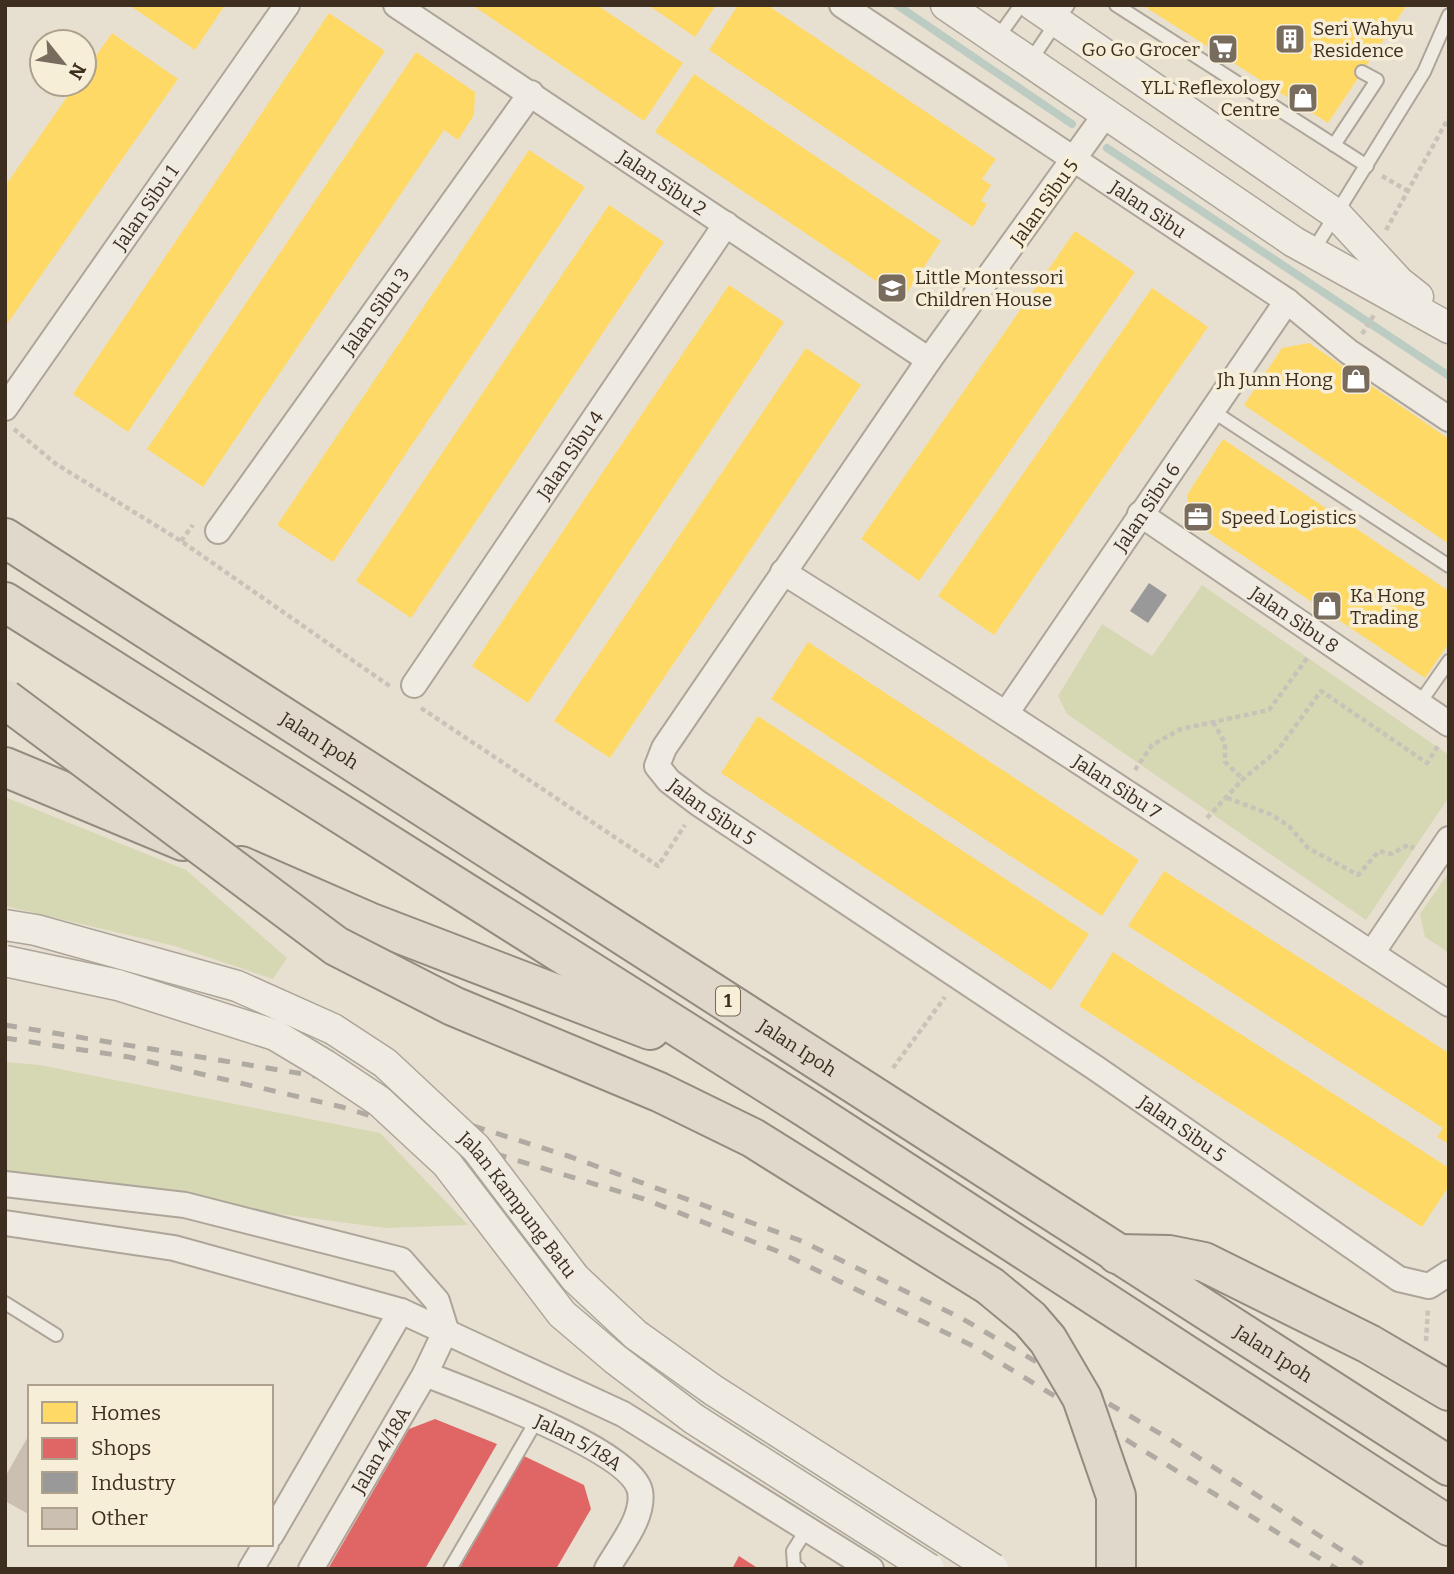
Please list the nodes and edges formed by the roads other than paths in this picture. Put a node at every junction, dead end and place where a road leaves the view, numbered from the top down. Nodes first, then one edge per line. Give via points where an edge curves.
1 (286, 5) edge
2 (396, 5) edge
3 (842, 5) edge
4 (946, 5) edge
5 (1021, 5) edge
6 (1033, 5) edge
7 (1116, 5) edge
8 (1063, 14) edge
9 (1449, 15) edge
10 (996, 40) junction
11 (1028, 63) junction
12 (1362, 72) dead end
13 (531, 93) junction
14 (1105, 115) junction
15 (1334, 145) junction
16 (1074, 161) junction
17 (1367, 166) junction
18 (1336, 214) junction
19 (726, 224) junction
20 (1313, 252) junction
21 (1287, 301) junction
22 (1449, 321) edge
23 (1449, 328) edge
24 (929, 360) junction
25 (5, 408) edge
26 (1211, 410) junction
27 (1449, 419) edge
28 (1140, 513) junction
29 (218, 531) dead end
30 (5, 538) edge
31 (1449, 566) edge
32 (782, 572) junction
33 (5, 602) edge
34 (1449, 661) edge
35 (408, 693) road end
36 (5, 699) edge
37 (1419, 704) junction
38 (1007, 712) junction
39 (1445, 733) edge
40 (5, 767) edge
41 (1449, 839) edge
42 (5, 925) edge
43 (1372, 953) junction
44 (5, 961) edge
45 (1449, 1004) edge
46 (740, 1066) junction
47 (6, 1190) edge
48 (5, 1223) edge
49 (1117, 1254) junction
50 (1439, 1279) edge
51 (5, 1303) edge
52 (401, 1311) junction
53 (446, 1330) junction
54 (56, 1335) dead end
55 (425, 1374) junction
56 (1449, 1391) edge
57 (538, 1418) junction
58 (1449, 1466) edge
59 (1449, 1526) edge
60 (807, 1529) junction
61 (273, 1532) edge
62 (265, 1546) edge
63 (251, 1569) edge
64 (311, 1569) edge
65 (450, 1569) edge
66 (607, 1569) edge
67 (799, 1569) edge
68 (870, 1569) edge
69 (929, 1569) edge
70 (993, 1569) edge
71 (1116, 1569) edge

1 - 25 street, Jalan Sibu 1
2 - 13 street, Jalan Sibu 2
3 - 16 street, Jalan Sibu
4 - 10 street
5 - 10 lane
6 - 8 street
7 - 15 lane
8 - 11 lane
8 - 18 street
9 - 17 lane via 1424,72
10 - 11 street
11 - 14 street
12 - 15 lane via 1377,80
13 - 19 street, Jalan Sibu 2
13 - 29 street, Jalan Sibu 3
14 - 16 street, Jalan Sibu 5
14 - 20 street
15 - 17 lane
16 - 21 street, Jalan Sibu
16 - 24 street, Jalan Sibu 5
17 - 18 lane
18 - 20 lane
18 - 22 street via 1399,282
19 - 24 street, Jalan Sibu 2
19 - 35 street, Jalan Sibu 4
20 - 23 street
21 - 26 street, Jalan Sibu 6
21 - 27 street, Jalan Sibu via 1349,352
24 - 32 street, Jalan Sibu 5
26 - 28 street, Jalan Sibu 6
26 - 31 lane
28 - 37 street, Jalan Sibu 8
28 - 38 street, Jalan Sibu 6
30 - 49 highway, Jalan Ipoh / 1
32 - 38 street, Jalan Sibu 7
32 - 50 street, Jalan Sibu 5 via 664,748 657,765 669,781 1399,1279
33 - 46 highway
34 - 37 lane
36 - 71 highway, bridge via 336,946 453,1006 659,1092 753,1138 989,1286 1030,1318 1082,1398 1116,1496
37 - 39 street, Jalan Sibu 8
38 - 43 street, Jalan Sibu 7
40 - 46 highway via 369,922
41 - 43 street
42 - 70 street, Jalan Kampung Batu, bridge via 36,929 236,986 333,1029 385,1063 476,1148 575,1278 636,1335 713,1390
43 - 45 street, Jalan Sibu 7
44 - 69 street, Jalan Kampung Batu, bridge via 118,985 275,1035 325,1065 379,1101 447,1164 562,1314 615,1359 694,1419
46 - 59 highway
47 - 53 street via 185,1205 401,1260 437,1301
48 - 52 street via 174,1248
49 - 56 highway via 1169,1255 1204,1262 1369,1343
49 - 58 highway, Jalan Ipoh / 1
51 - 54 lane
52 - 53 street
52 - 61 street
53 - 55 street, Jalan 4/18A
53 - 60 street via 623,1414
55 - 57 street, Jalan 5/18A
55 - 64 street, Jalan 4/18A
57 - 65 lane
57 - 66 street, Jalan 5/18A via 629,1471 640,1490 639,1513
60 - 67 lane via 793,1551 793,1566
60 - 68 street
62 - 63 street

